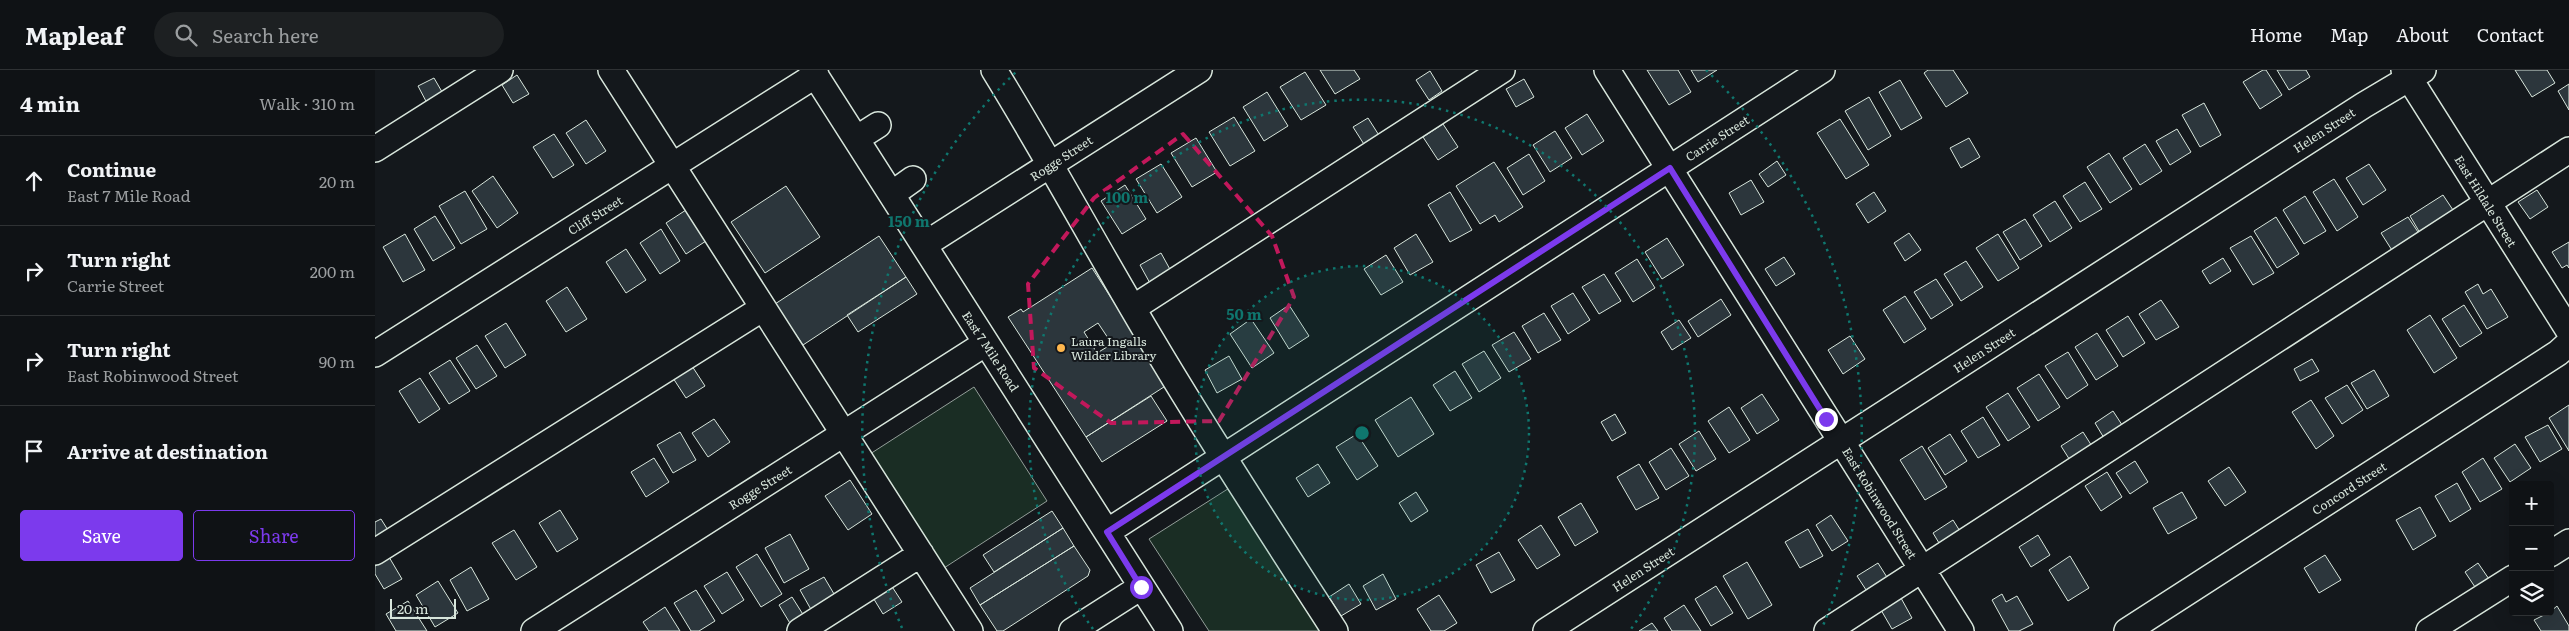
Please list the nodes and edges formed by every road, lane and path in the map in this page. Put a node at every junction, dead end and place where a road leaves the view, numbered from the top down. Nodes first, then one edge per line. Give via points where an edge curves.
1 (500, 70) edge
2 (611, 70) edge
3 (994, 70) edge
4 (1199, 70) edge
5 (1502, 70) edge
6 (1607, 70) edge
7 (1822, 70) edge
8 (814, 73) edge
9 (2412, 73) edge
10 (878, 125) dead end
11 (856, 139) junction
12 (375, 149) edge
13 (2569, 150) edge
14 (1051, 164) junction
15 (673, 166) junction
16 (1670, 168) junction
17 (913, 179) dead end
18 (892, 194) junction
19 (2488, 203) junction
20 (924, 246) junction
21 (763, 308) junction
22 (1133, 308) junction
23 (2569, 331) edge
24 (986, 343) junction
25 (2569, 343) edge
26 (375, 354) edge
27 (844, 434) junction
28 (1841, 442) junction
29 (1222, 457) junction
30 (1107, 532) junction
31 (2569, 542) edge
32 (2554, 551) edge
33 (375, 552) edge
34 (921, 554) junction
35 (1922, 570) junction
36 (2509, 581) edge
37 (1141, 587) junction
38 (534, 631) edge
39 (799, 631) edge
40 (970, 631) edge
41 (1072, 631) edge
42 (1169, 631) edge
43 (1335, 631) edge
44 (1546, 631) edge
45 (1827, 631) edge
46 (1961, 631) edge
47 (2127, 631) edge
48 (2429, 631) edge

1 - 12 street
2 - 15 street
3 - 14 street
4 - 14 street, Rogge Street
5 - 22 street
6 - 16 street, East Robinwood Street
7 - 16 street, Carrie Street
8 - 11 street, East 7 Mile Road
8 - 15 street, Cliff Street
9 - 19 street, East Hildale Street
9 - 28 street, Helen Street
10 - 11 street
11 - 18 street, East 7 Mile Road
13 - 19 street
14 - 20 street, Rogge Street
14 - 22 street
15 - 21 street
15 - 26 street, Cliff Street
16 - 28 street, East Robinwood Street
16 - 29 street, Carrie Street
17 - 18 street
18 - 20 street, East 7 Mile Road
19 - 23 street, East Hildale Street
19 - 35 street
20 - 24 street, East 7 Mile Road
21 - 27 street
21 - 33 street
22 - 29 street
24 - 27 street, Rogge Street
24 - 30 street, East 7 Mile Road
25 - 47 street, Concord Street
27 - 34 street
27 - 38 street, Rogge Street
28 - 35 street, East Robinwood Street
28 - 44 street, Helen Street
29 - 30 street, Carrie Street
29 - 43 street
30 - 37 street, East 7 Mile Road
31 - 32 street
34 - 39 street
34 - 40 street
35 - 45 street
35 - 46 street, East Robinwood Street
36 - 48 street
37 - 41 street
37 - 42 street, East 7 Mile Road

